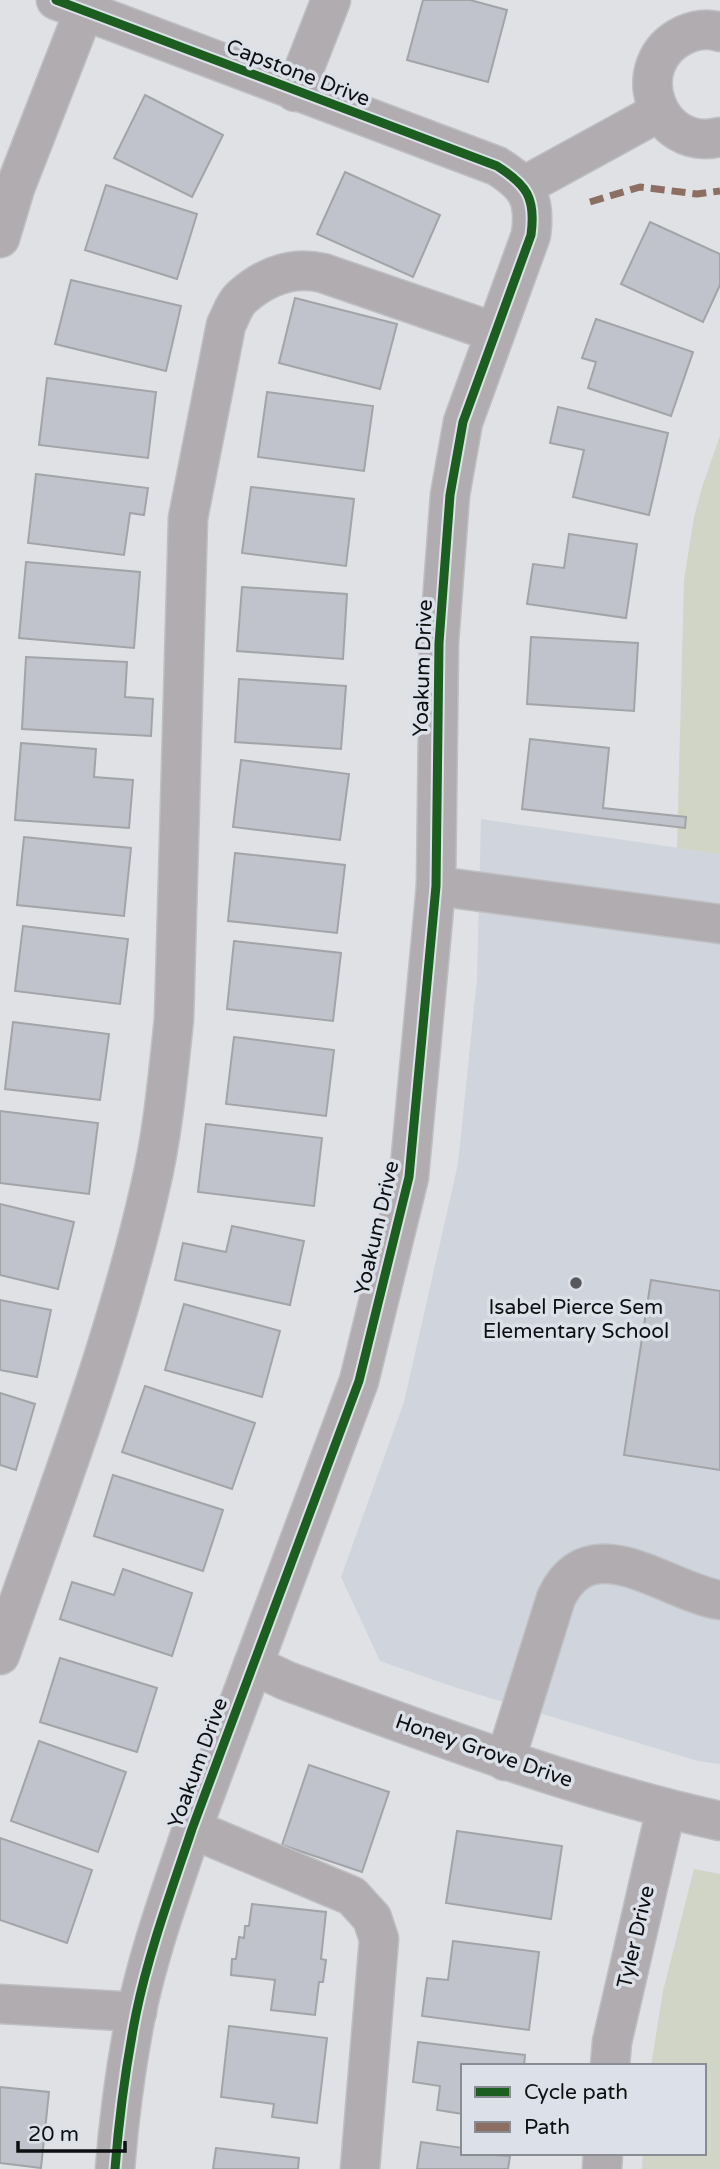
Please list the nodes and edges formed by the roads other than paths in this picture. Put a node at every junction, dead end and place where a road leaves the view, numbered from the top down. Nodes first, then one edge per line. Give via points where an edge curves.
1 (331, 0) edge
2 (70, 6) edge
3 (720, 32) edge
4 (295, 92) junction
5 (659, 112) junction
6 (720, 137) edge
7 (524, 186) junction
8 (0, 238) edge
9 (494, 332) junction
10 (436, 886) junction
11 (720, 924) edge
12 (720, 1600) edge
13 (0, 1655) edge
14 (253, 1665) junction
15 (505, 1761) junction
16 (666, 1810) junction
17 (720, 1822) edge
18 (192, 1829) junction
19 (0, 2004) edge
20 (137, 2012) junction
21 (610, 2064) edge
22 (115, 2169) edge
23 (360, 2169) edge

1 - 4 street
2 - 4 street, Capstone Drive
2 - 8 street
3 - 5 street via 692,31 660,54 652,93
4 - 7 street, Capstone Drive via 497,166
5 - 6 street via 689,137
5 - 7 street
7 - 9 street, Yoakum Drive via 532,211 531,235
9 - 10 street, Yoakum Drive via 463,422 450,495 439,643
9 - 13 street via 305,269 279,274 240,298 226,325 187,518 174,1019 164,1109 130,1269
10 - 11 street
10 - 14 street, Yoakum Drive via 409,1177 359,1381
12 - 15 street via 618,1564 583,1567 568,1578 556,1598
14 - 15 street, Honey Grove Drive
14 - 18 street, Yoakum Drive
15 - 16 street, Honey Grove Drive
16 - 17 street, Honey Grove Drive
16 - 21 street, Tyler Drive
18 - 20 street, Yoakum Drive
18 - 23 street via 352,1896 372,1918 379,1938
19 - 20 street
20 - 22 street, Yoakum Drive via 119,2115

